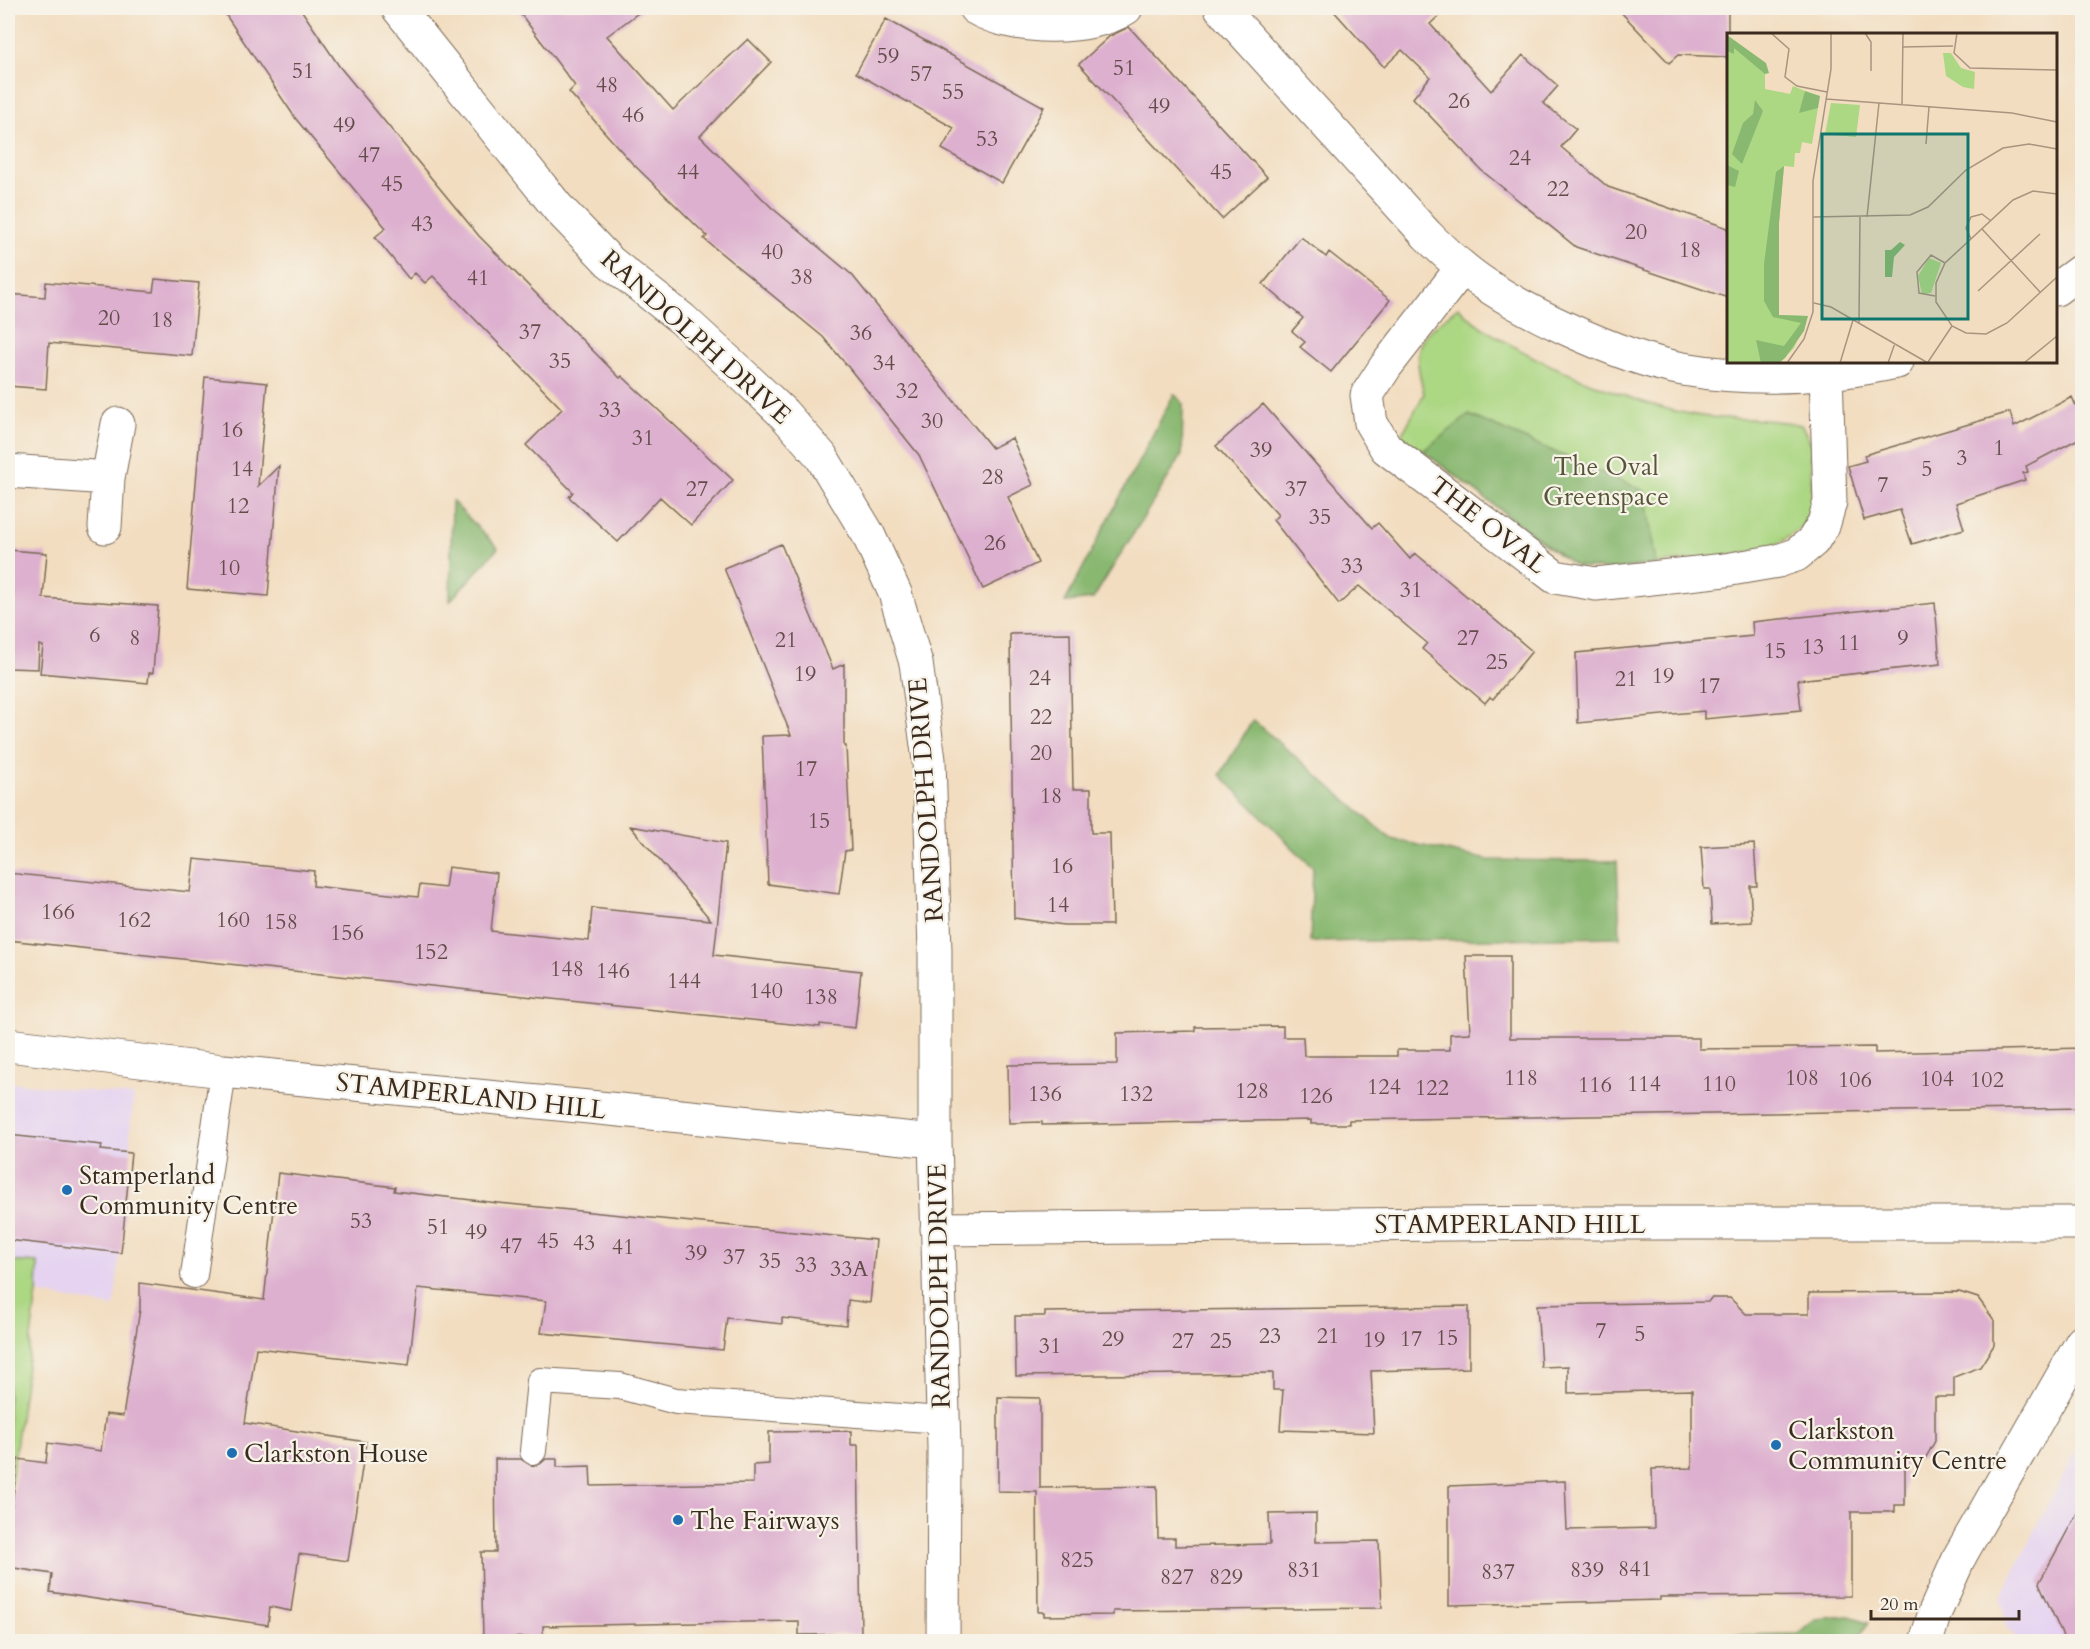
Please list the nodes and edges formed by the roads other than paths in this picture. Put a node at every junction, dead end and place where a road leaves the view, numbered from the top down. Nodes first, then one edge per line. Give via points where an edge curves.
1 (398, 8) edge
2 (975, 8) edge
3 (1126, 8) edge
4 (1221, 8) edge
5 (1462, 268) junction
6 (2082, 270) edge
7 (2057, 288) edge
8 (1890, 363) edge
9 (1826, 372) junction
10 (118, 424) dead end
11 (8, 471) edge
12 (108, 478) junction
13 (105, 527) dead end
14 (8, 1045) edge
15 (223, 1071) junction
16 (935, 1141) junction
17 (2082, 1223) edge
18 (937, 1229) junction
19 (195, 1275) dead end
20 (2082, 1342) edge
21 (942, 1420) junction
22 (532, 1451) dead end
23 (943, 1641) edge
24 (1926, 1641) edge

1 - 16 street, RANDOLPH DRIVE via 558,208 610,262 682,319 783,413 821,456 868,534 896,593 916,663 929,760
2 - 3 street via 1005,20 1062,25 1086,23 1116,15
4 - 5 street via 1342,145
5 - 9 street via 1510,299 1595,341 1639,357 1683,369 1777,377
5 - 9 street, THE OVAL via 1367,396 1371,423 1386,448 1555,577 1596,584 1631,581 1725,570 1796,555 1813,542 1830,502
6 - 7 street
8 - 9 street
10 - 12 street
11 - 12 street
12 - 13 street
14 - 15 street, STAMPERLAND HILL
15 - 16 street, STAMPERLAND HILL
15 - 19 lane
16 - 18 street, RANDOLPH DRIVE
17 - 18 street, STAMPERLAND HILL
18 - 21 street, RANDOLPH DRIVE
20 - 24 street via 1961,1554
21 - 22 lane via 676,1401 620,1386 540,1381
21 - 23 street, RANDOLPH DRIVE

